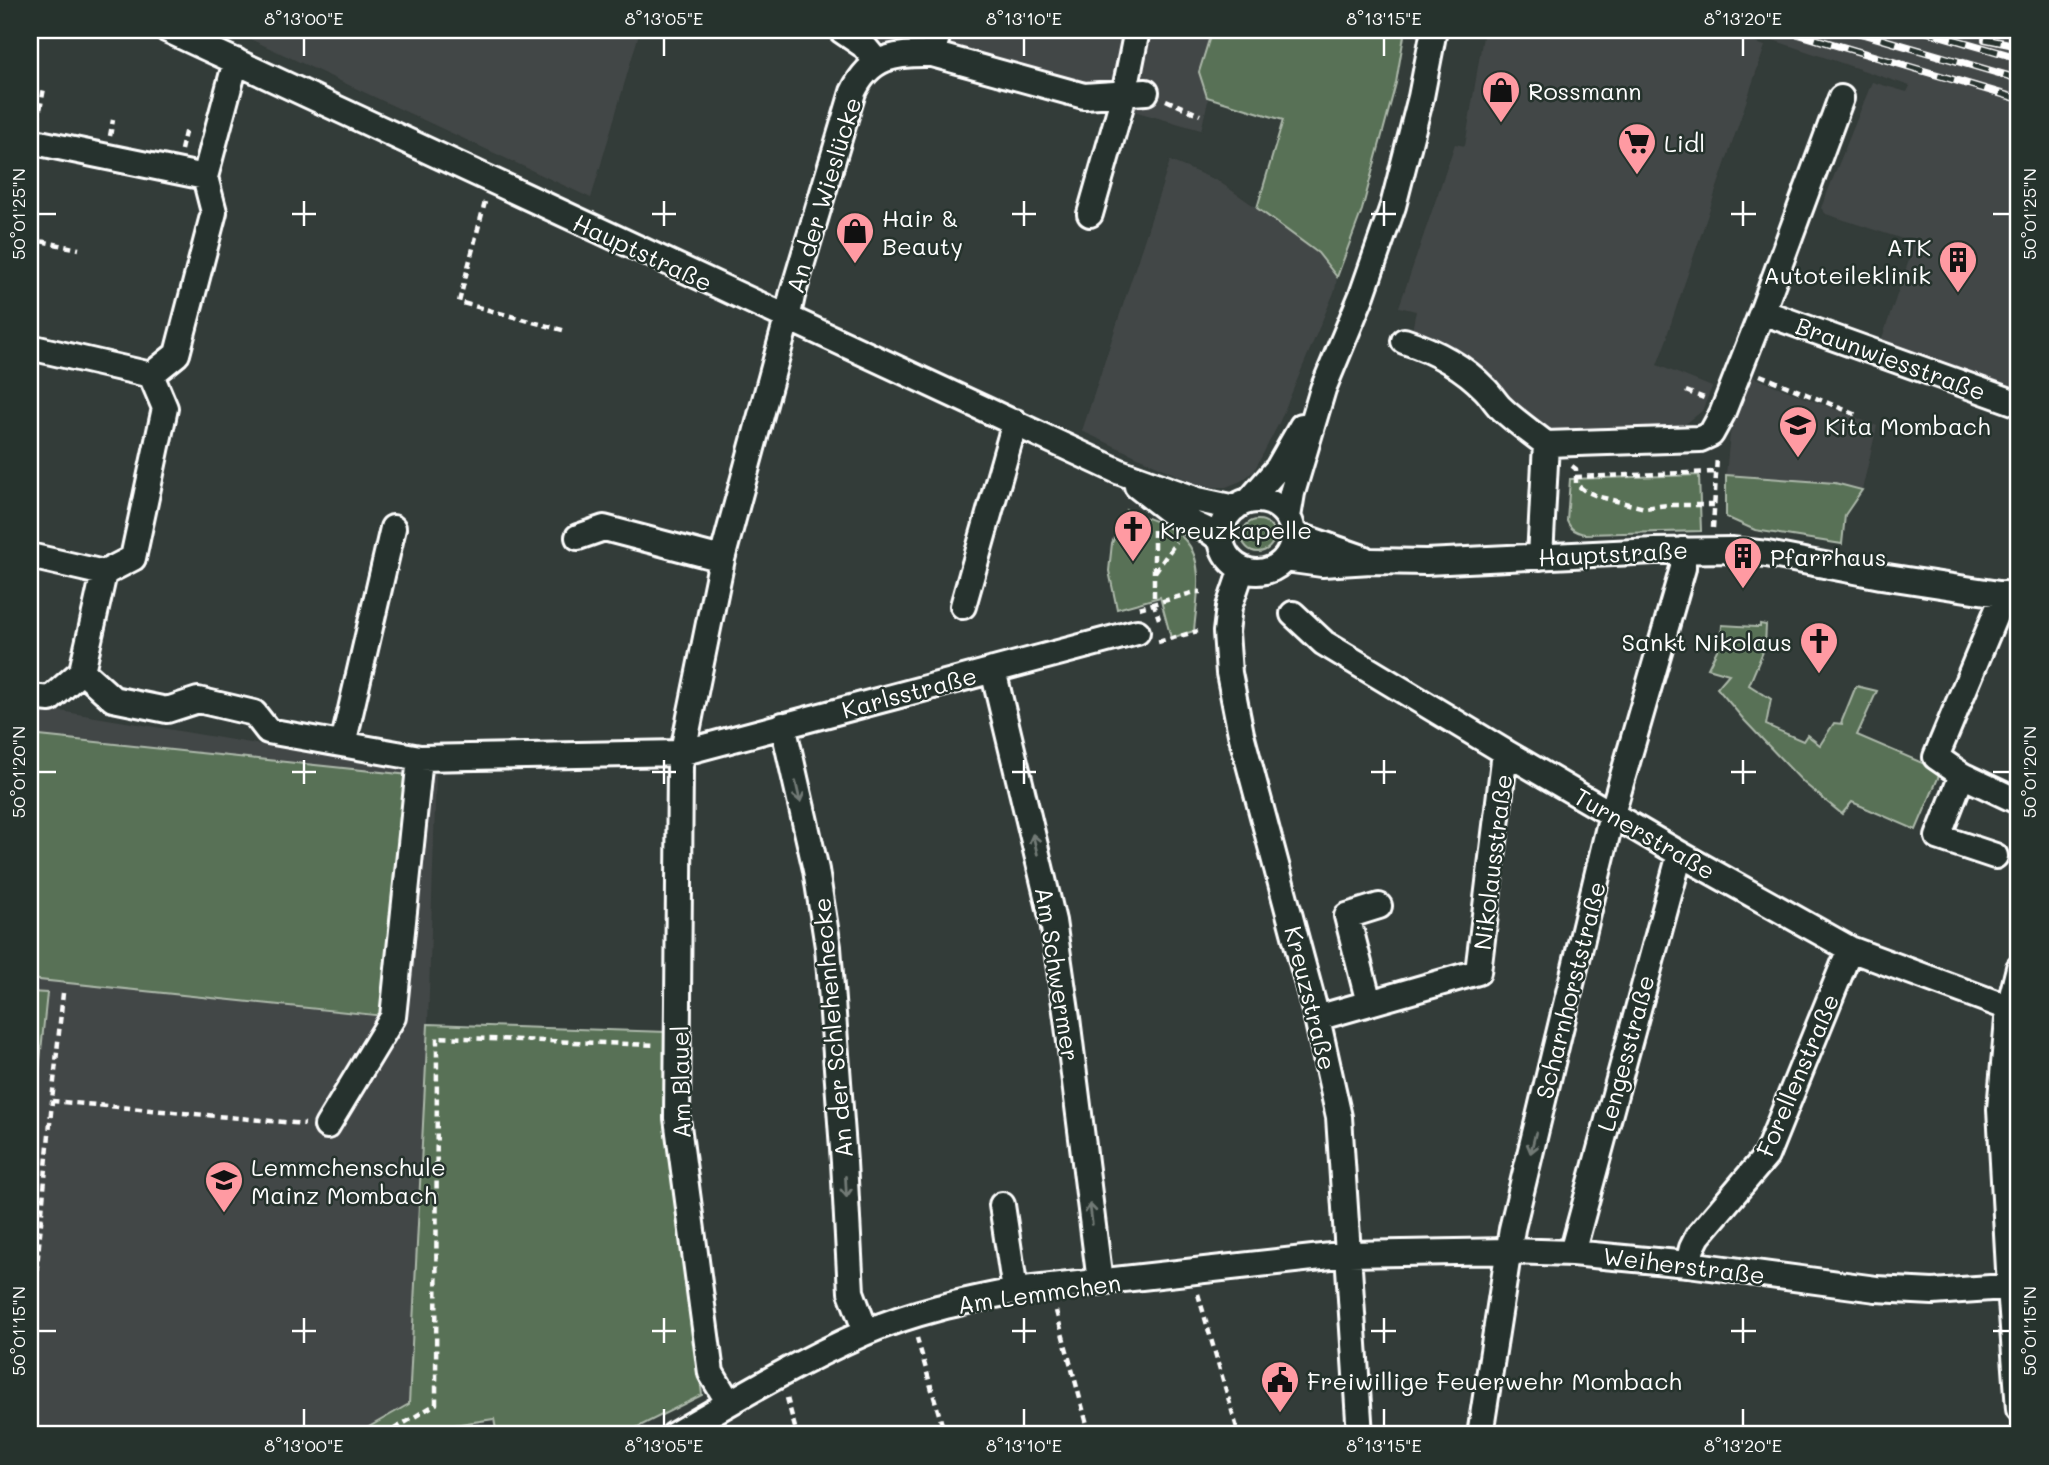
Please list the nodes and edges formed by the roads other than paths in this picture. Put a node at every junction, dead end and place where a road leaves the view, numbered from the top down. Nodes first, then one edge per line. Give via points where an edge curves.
1 (168, 30) edge
2 (841, 30) edge
3 (939, 30) edge
4 (1137, 30) edge
5 (1434, 30) edge
6 (932, 54) junction
7 (236, 61) junction
8 (877, 62) junction
9 (1135, 93) junction
10 (1841, 98) dead end
11 (32, 142) edge
12 (205, 177) junction
13 (1090, 214) dead end
14 (1762, 312) junction
15 (787, 319) junction
16 (1405, 341) dead end
17 (30, 347) edge
18 (151, 375) junction
19 (1323, 389) junction
20 (2019, 404) edge
21 (1015, 422) junction
22 (1546, 444) junction
23 (1119, 472) junction
24 (1242, 504) junction
25 (1291, 526) junction
26 (393, 528) dead end
27 (578, 537) dead end
28 (1221, 540) junction
29 (1683, 550) junction
30 (30, 556) edge
31 (1540, 557) junction
32 (722, 559) junction
33 (1285, 559) junction
34 (1371, 561) junction
35 (1242, 569) junction
36 (104, 573) junction
37 (2012, 596) edge
38 (963, 606) dead end
39 (1293, 614) dead end
40 (1137, 632) road end
41 (993, 670) junction
42 (82, 671) junction
43 (30, 697) edge
44 (783, 725) junction
45 (343, 744) junction
46 (1505, 752) junction
47 (681, 753) junction
48 (420, 758) junction
49 (1962, 775) junction
50 (2017, 801) dead end
51 (1612, 814) junction
52 (1680, 854) junction
53 (1995, 856) dead end
54 (1379, 906) dead end
55 (1850, 949) junction
56 (2019, 968) edge
57 (1369, 1003) junction
58 (2014, 1006) edge
59 (1317, 1018) junction
60 (327, 1126) road end
61 (1002, 1205) dead end
62 (1509, 1251) junction
63 (1572, 1253) junction
64 (1349, 1254) junction
65 (1688, 1264) junction
66 (1100, 1282) junction
67 (2015, 1286) edge
68 (1015, 1291) junction
69 (866, 1332) junction
70 (729, 1403) junction
71 (2019, 1409) edge
72 (674, 1435) edge
73 (1360, 1435) edge
74 (1479, 1435) edge

1 - 7 street, Hauptstraße
2 - 8 street
3 - 6 street
4 - 9 street
5 - 19 street via 1393,206
6 - 8 street via 907,53
6 - 9 street via 1084,96
7 - 12 street
7 - 15 street, Hauptstraße
8 - 15 street, An der Wieslücke via 853,92
9 - 13 street
10 - 14 street
11 - 12 street
12 - 18 street via 214,212 177,354
14 - 20 street, Braunwiesstraße
14 - 22 street via 1711,434 1700,439
15 - 21 street, Hauptstraße
15 - 32 street
16 - 22 street via 1428,349 1464,372
17 - 18 street
18 - 36 street via 165,408 133,558
19 - 24 street via 1278,468
19 - 25 street via 1296,476
21 - 23 street, Hauptstraße
21 - 38 street
22 - 31 street
23 - 24 street, Hauptstraße via 1198,500
23 - 28 street, Hauptstraße via 1173,514
24 - 25 street, Hauptstraße via 1272,503
24 - 28 street via 1224,521
25 - 33 street
25 - 34 street, Hauptstraße
26 - 45 street
27 - 32 street via 604,528
28 - 35 street, Hauptstraße via 1228,557
29 - 31 street, Hauptstraße
29 - 37 street, Hauptstraße via 1767,554
29 - 51 street, Scharnhorststraße via 1683,568
30 - 36 street
31 - 34 street, Hauptstraße
32 - 47 street
33 - 34 street, Hauptstraße via 1322,564
33 - 35 street via 1270,570
35 - 59 street, Kreuzstraße via 1228,607 1229,673
36 - 42 street
37 - 49 street via 1936,757
39 - 46 street, Turnerstraße via 1324,643
40 - 41 street, Karlsstraße
41 - 44 street, Karlsstraße
66 -> 41 street, Am Schwermer via 1053,920
42 - 43 street via 50,699
42 - 45 street, Karlsstraße via 113,699 167,710 198,700 254,713 268,731
44 - 47 street, Karlsstraße
44 -> 69 street, An der Schlehenhecke via 816,870 828,947 851,1292
45 - 48 street, Karlsstraße
46 - 51 street, Turnerstraße
46 - 57 street, Nikolausstraße via 1478,972
47 - 48 street, Karlsstraße
47 - 70 street, Am Blauel via 677,1118 711,1373
48 - 60 street via 393,1017
49 - 50 street
49 - 53 street via 1938,837
51 - 52 street, Turnerstraße
51 -> 62 street, Scharnhorststraße
52 - 55 street, Turnerstraße
52 - 63 street, Lengesstraße
54 - 57 street via 1347,916
55 - 58 street, Turnerstraße
55 - 65 street, Forellenstraße via 1766,1156 1698,1236
56 - 58 street
57 - 59 street, Nikolausstraße
58 - 67 street via 2000,1109
59 - 64 street, Kreuzstraße via 1339,1117
61 - 68 street
62 - 63 street, Weiherstraße
62 - 64 street, Weiherstraße
62 - 74 street, Scharnhorststraße
63 - 65 street, Weiherstraße
64 - 66 street, Am Lemmchen
64 - 73 street, Kreuzstraße
65 - 67 street, Weiherstraße via 1876,1289 1933,1292
66 - 68 street, Am Lemmchen
67 - 71 street
68 - 69 street, Am Lemmchen via 927,1311
69 - 70 street, Am Lemmchen
70 - 72 street, Am Lemmchen

